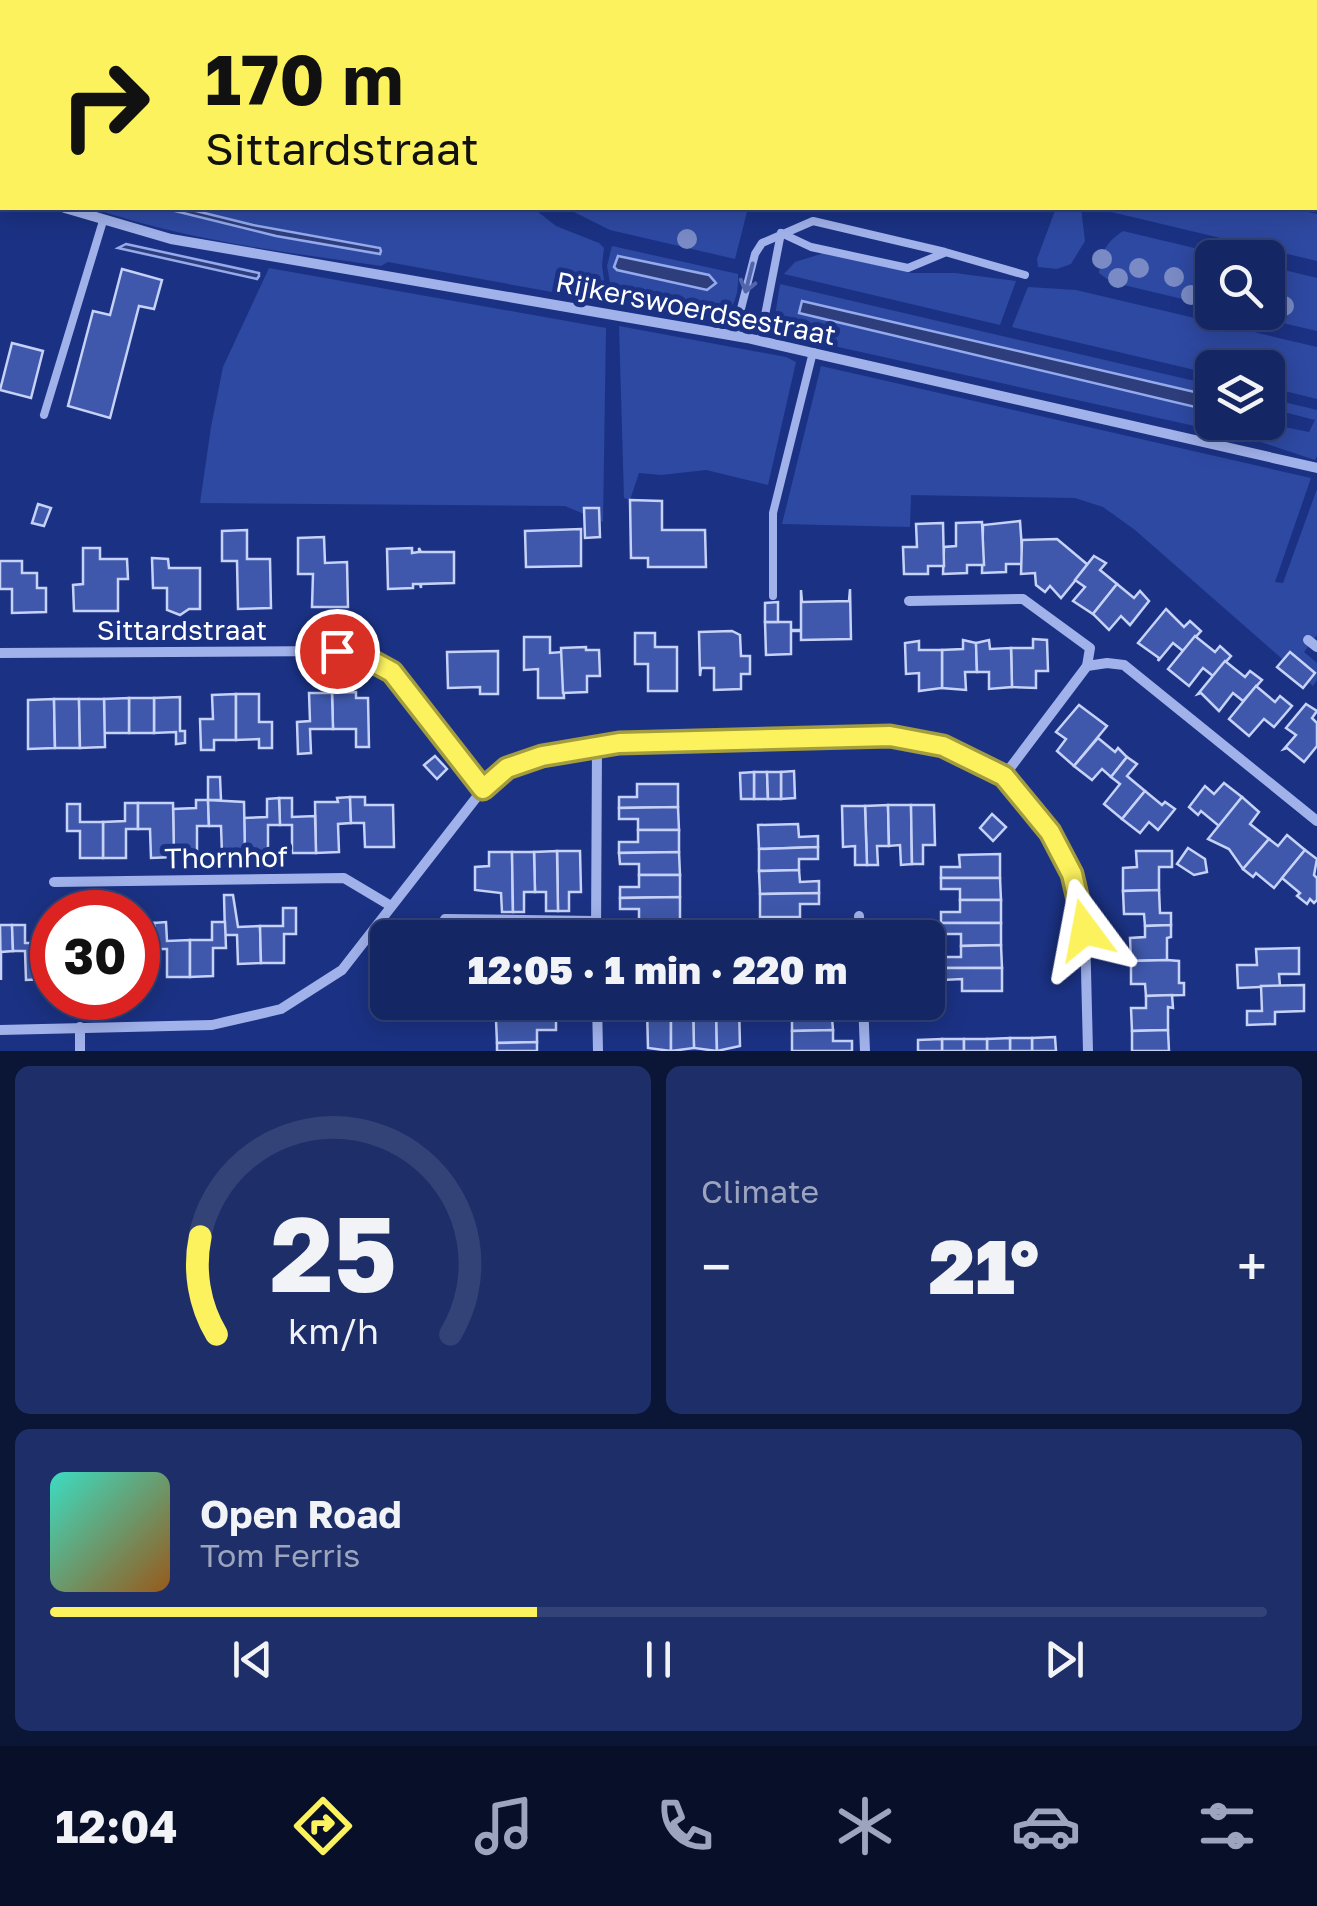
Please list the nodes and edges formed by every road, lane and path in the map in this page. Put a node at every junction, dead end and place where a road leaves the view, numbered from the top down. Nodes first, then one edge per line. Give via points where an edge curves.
1 (71, 210) edge
2 (104, 221) junction
3 (782, 233) junction
4 (945, 252) junction
5 (1025, 275) dead end
6 (734, 336) junction
7 (760, 341) junction
8 (813, 352) junction
9 (44, 415) dead end
10 (1317, 468) edge
11 (773, 596) dead end
12 (909, 601) dead end
13 (0, 653) edge
14 (1088, 666) junction
15 (597, 746) junction
16 (1004, 776) junction
17 (483, 789) junction
18 (1317, 822) edge
19 (54, 882) dead end
20 (391, 906) junction
21 (859, 916) dead end
22 (596, 920) edge
23 (859, 920) edge
24 (597, 1020) edge
25 (864, 1020) edge
26 (80, 1028) junction
27 (0, 1030) edge
28 (80, 1051) edge
29 (598, 1051) edge
30 (865, 1051) edge
31 (1088, 1051) edge

1 - 2 street, Rijkerswoerdsestraat
2 - 6 street, Rijkerswoerdsestraat via 171,239
2 - 9 lane
3 - 4 lane via 813,220
3 - 4 lane via 812,248 908,268
3 -> 6 lane via 754,254
3 - 7 lane
4 - 5 lane
6 - 7 street, Rijkerswoerdsestraat
7 - 8 street, Rijkerswoerdsestraat
8 - 10 street, Rijkerswoerdsestraat
8 - 11 lane via 773,513
12 - 14 street via 1023,599 1090,648
13 - 17 street, Sittardstraat via 337,651 370,660 392,672
14 - 16 street
14 - 18 street via 1124,665
15 - 16 street via 890,736 943,746
15 - 17 street via 507,768
15 - 22 street
16 - 31 street via 1050,832 1072,874 1085,930
17 - 20 street
19 - 20 street, Thornhof via 344,878
20 - 26 street via 342,970 282,1008 212,1025
21 - 23 street
24 - 29 street
25 - 30 street
26 - 27 street
26 - 28 street

